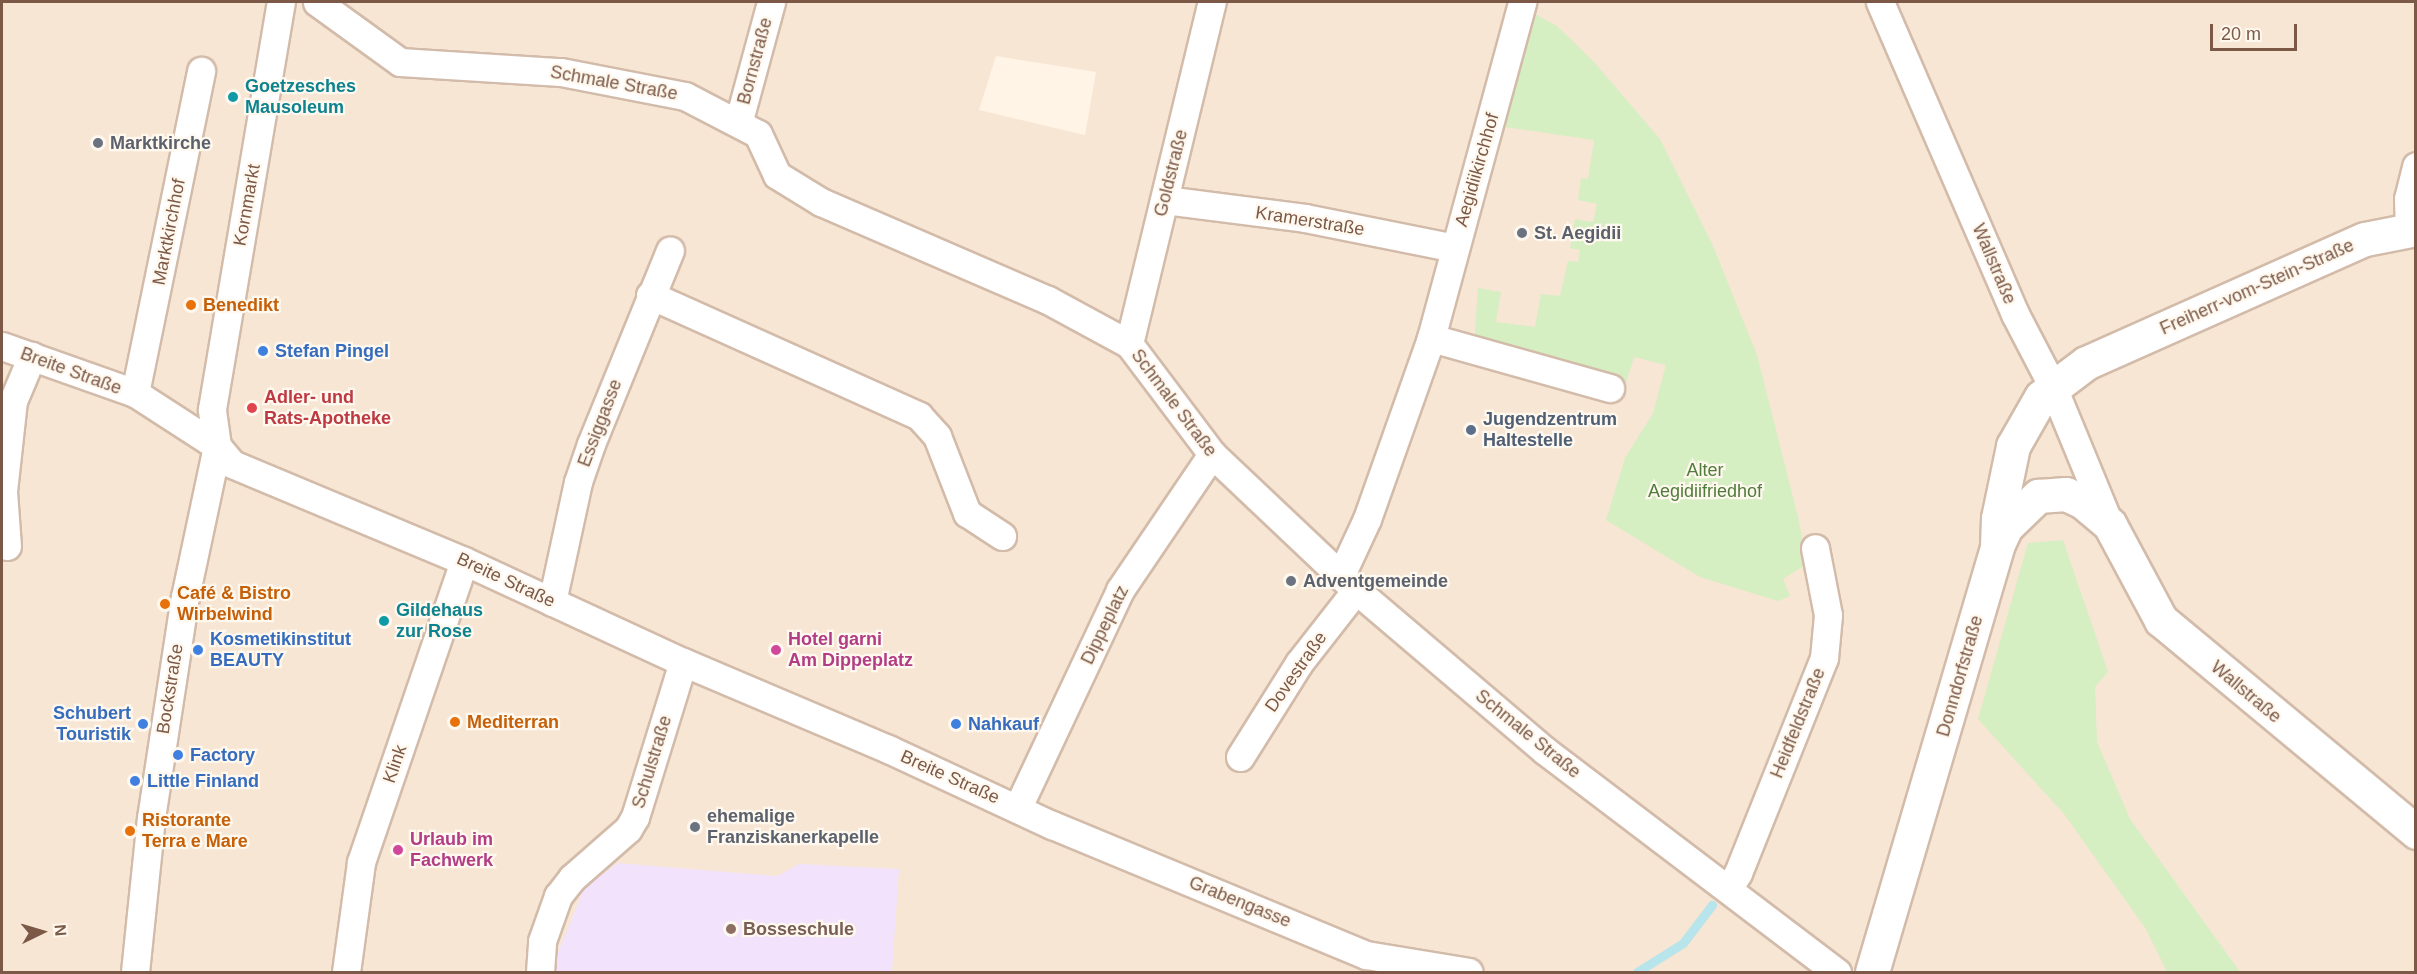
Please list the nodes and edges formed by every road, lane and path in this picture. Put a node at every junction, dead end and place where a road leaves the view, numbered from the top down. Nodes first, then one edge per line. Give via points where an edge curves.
1 (281, 2) edge
2 (316, 2) edge
3 (771, 2) edge
4 (1212, 2) edge
5 (1522, 2) edge
6 (1880, 2) edge
7 (201, 71) dead end
8 (739, 120) junction
9 (2415, 166) edge
10 (1165, 200) junction
11 (2412, 229) edge
12 (1455, 248) junction
13 (670, 250) dead end
14 (650, 295) junction
15 (1431, 338) junction
16 (1129, 344) junction
17 (2, 345) edge
18 (32, 357) junction
19 (2052, 385) junction
20 (1610, 388) dead end
21 (135, 393) junction
22 (212, 409) joint
23 (217, 446) junction
24 (1212, 454) junction
25 (2110, 525) junction
26 (1002, 536) dead end
27 (8, 546) dead end
28 (1997, 546) junction
29 (1815, 548) dead end
30 (464, 561) junction
31 (1348, 582) junction
32 (552, 602) junction
33 (683, 662) junction
34 (1240, 757) dead end
35 (1018, 807) junction
36 (2415, 832) edge
37 (1728, 889) junction
38 (135, 972) edge
39 (346, 972) edge
40 (540, 972) edge
41 (1469, 972) edge
42 (1837, 972) edge
43 (1872, 972) edge

1 - 22 street, Kornmarkt
2 - 8 street, Schmale Straße via 400,62 605,77 686,96
3 - 8 street, Bornstraße
4 - 10 street, Goldstraße
5 - 12 street, Aegidiikirchhof
6 - 19 street, Wallstraße via 2015,314
7 - 21 street, Marktkirchhof
8 - 16 street, Schmale Straße via 758,134 777,175 821,202 1048,300
9 - 11 street, Freiherr-vom-Stein-Straße via 2408,199
10 - 12 street, Kramerstraße via 1305,218
10 - 16 street, Goldstraße
11 - 19 main road, Freiherr-vom-Stein-Straße via 2365,239 2076,367
12 - 15 street, Aegidiikirchhof
13 - 14 street, Essiggasse
14 - 26 street via 919,416 937,436 967,513
14 - 32 street, Essiggasse via 582,470
15 - 20 street
15 - 31 street, Aegidiikirchhof
16 - 24 street, Schmale Straße
17 - 18 street, Breite Straße
18 - 21 street, Breite Straße
18 - 27 street via 13,401 3,491
19 - 25 street, Wallstraße
19 - 28 main road, Donndorfstraße via 2031,412 2013,446 1998,518
21 - 23 street, Breite Straße
22 - 23 street, Bockstraße
23 - 30 street, Breite Straße via 232,464
23 - 38 street, Bockstraße via 184,597 151,818
24 - 31 street, Schmale Straße
24 - 35 street, Dippeplatz via 1120,590
25 - 28 main road, Wallstraße via 2073,496 2046,494 2020,511
25 - 36 main road, Wallstraße via 2161,620
28 - 43 main road, Donndorfstraße
29 - 37 street, Heidfeldstraße via 1828,609 1824,657 1738,873
30 - 32 street, Breite Straße
30 - 39 street, Klink via 361,861
31 - 34 street, Dovestraße
31 - 37 street, Schmale Straße via 1544,750
32 - 33 street, Breite Straße
33 - 35 street, Breite Straße
33 - 40 street, Schulstraße via 635,817 628,829 572,878 558,896 542,941
35 - 41 street, Grabengasse via 1366,955
37 - 42 street, Schmale Straße

